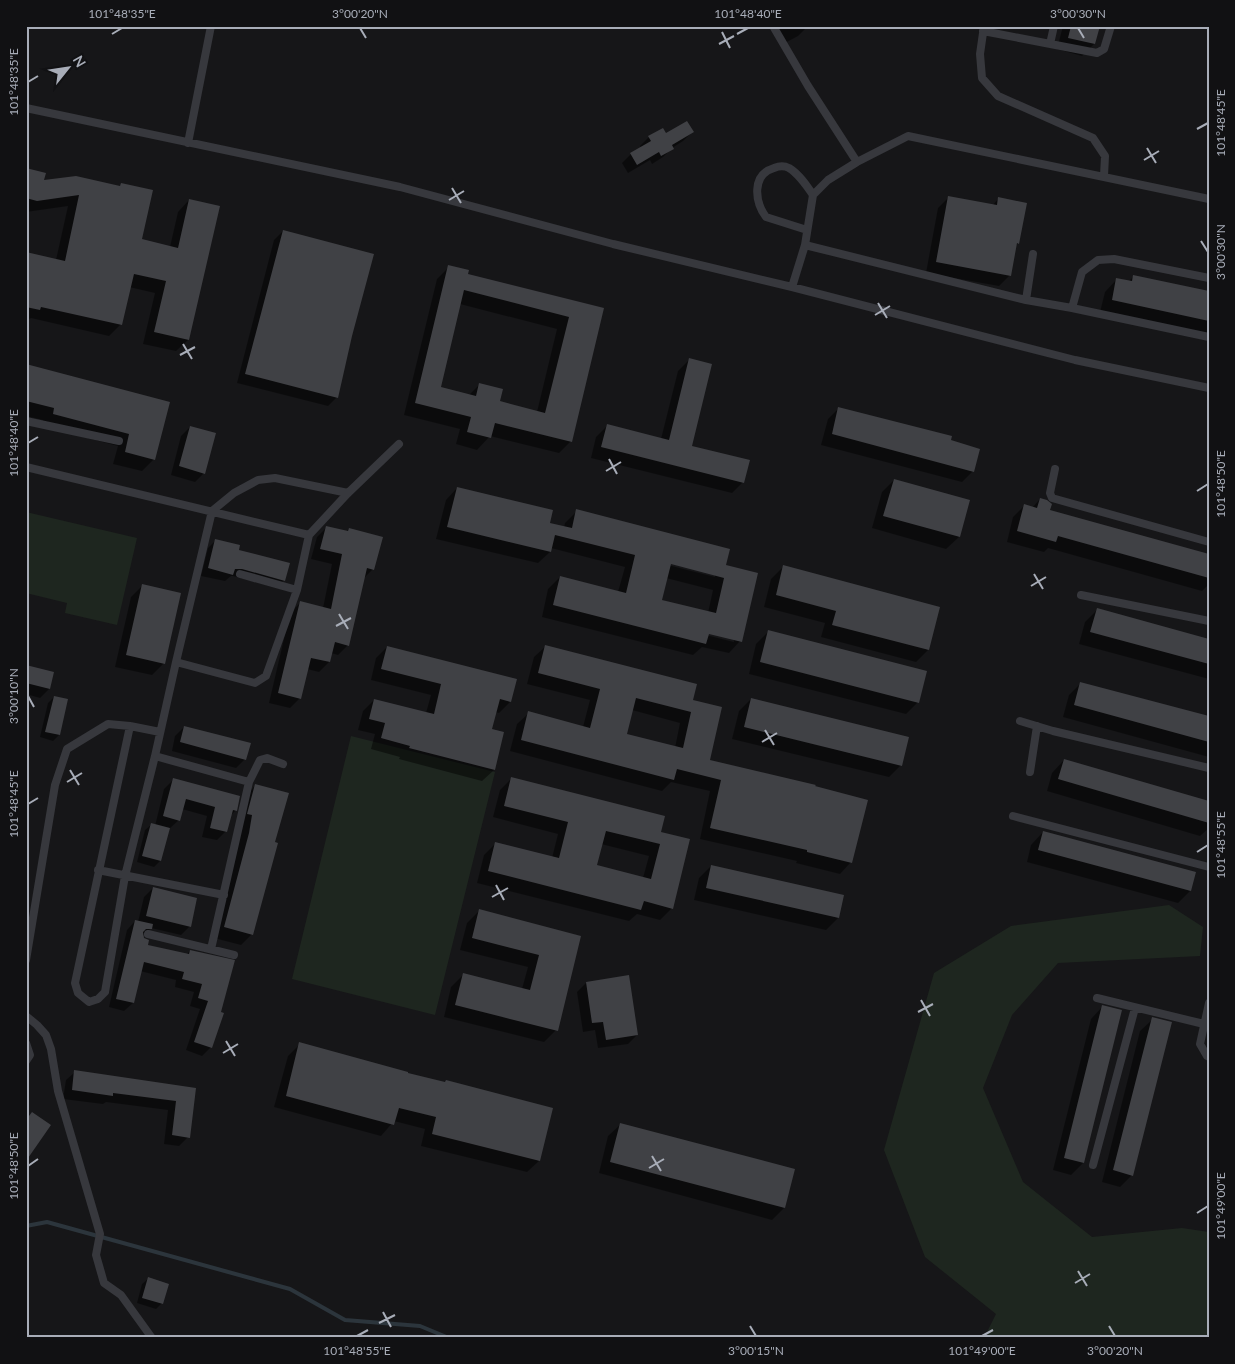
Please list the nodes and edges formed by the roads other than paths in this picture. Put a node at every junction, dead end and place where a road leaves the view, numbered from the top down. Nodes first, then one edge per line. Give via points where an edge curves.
1 (211, 26) edge
2 (773, 26) edge
3 (1054, 26) edge
4 (1111, 26) edge
5 (984, 29) edge
6 (1050, 44) junction
7 (26, 108) edge
8 (188, 143) junction
9 (856, 162) junction
10 (1104, 176) junction
11 (813, 195) junction
12 (1209, 199) edge
13 (807, 230) junction
14 (805, 245) junction
15 (1033, 254) dead end
16 (1209, 278) edge
17 (792, 287) junction
18 (1026, 300) junction
19 (1072, 308) junction
20 (1209, 337) edge
21 (1209, 388) edge
22 (26, 421) edge
23 (119, 442) dead end
24 (399, 444) dead end
25 (26, 467) edge
26 (1055, 469) dead end
27 (348, 493) junction
28 (212, 512) junction
29 (309, 535) junction
30 (1209, 542) edge
31 (240, 574) dead end
32 (297, 590) junction
33 (1081, 595) dead end
34 (1209, 621) edge
35 (176, 662) junction
36 (1020, 721) dead end
37 (130, 726) junction
38 (1037, 726) junction
39 (160, 732) junction
40 (155, 756) junction
41 (283, 764) dead end
42 (1209, 768) edge
43 (1030, 772) dead end
44 (249, 782) junction
45 (1013, 816) dead end
46 (1209, 867) edge
47 (98, 870) junction
48 (125, 876) junction
49 (224, 895) junction
50 (148, 934) dead end
51 (211, 949) junction
52 (234, 956) dead end
53 (26, 960) edge
54 (1098, 998) dead end
55 (1209, 1003) edge
56 (1134, 1008) junction
57 (26, 1016) edge
58 (1204, 1024) junction
59 (26, 1044) edge
60 (1209, 1057) edge
61 (26, 1061) edge
62 (1093, 1165) dead end
63 (152, 1338) edge

1 - 8 lane
2 - 9 lane
3 - 6 lane
4 - 6 lane via 1104,49 1097,54
5 - 6 lane
5 - 10 lane via 980,54 982,78 998,96 1093,138 1105,156
7 - 8 lane
8 - 17 lane via 400,187 613,244
9 - 10 lane via 908,136
9 - 11 lane via 828,180
10 - 12 lane
11 - 13 lane
11 - 13 lane via 789,168 780,166 771,168 757,185 760,208 766,217
13 - 14 lane
14 - 17 lane
14 - 18 lane
15 - 18 lane
16 - 19 lane via 1114,259 1098,260 1082,272
17 - 21 lane via 1075,360
18 - 19 lane
19 - 20 lane
22 - 23 lane
24 - 27 lane
25 - 28 lane
26 - 30 lane via 1050,493 1052,498
27 - 28 lane via 275,478 258,480 234,493
27 - 29 lane
28 - 29 lane
28 - 35 lane
29 - 32 lane
31 - 32 lane
32 - 35 lane via 266,676 255,683
33 - 34 lane
35 - 39 lane
36 - 38 lane
37 - 39 lane
37 - 47 lane
37 - 53 lane via 108,724 67,749 55,785
38 - 42 lane
38 - 43 lane
39 - 40 lane
40 - 44 lane
40 - 48 lane
41 - 44 lane via 267,758 260,760
44 - 49 lane
45 - 46 lane
47 - 48 lane
47 - 48 lane via 75,984 78,993 89,1002 105,992
48 - 49 lane
49 - 51 lane
50 - 51 lane
51 - 52 lane
54 - 56 lane
55 - 58 lane
56 - 58 lane
56 - 62 lane
57 - 63 lane via 46,1036 51,1049 58,1091 100,1234 96,1255 104,1283 121,1294
58 - 60 lane via 1200,1044
59 - 61 lane via 30,1056

